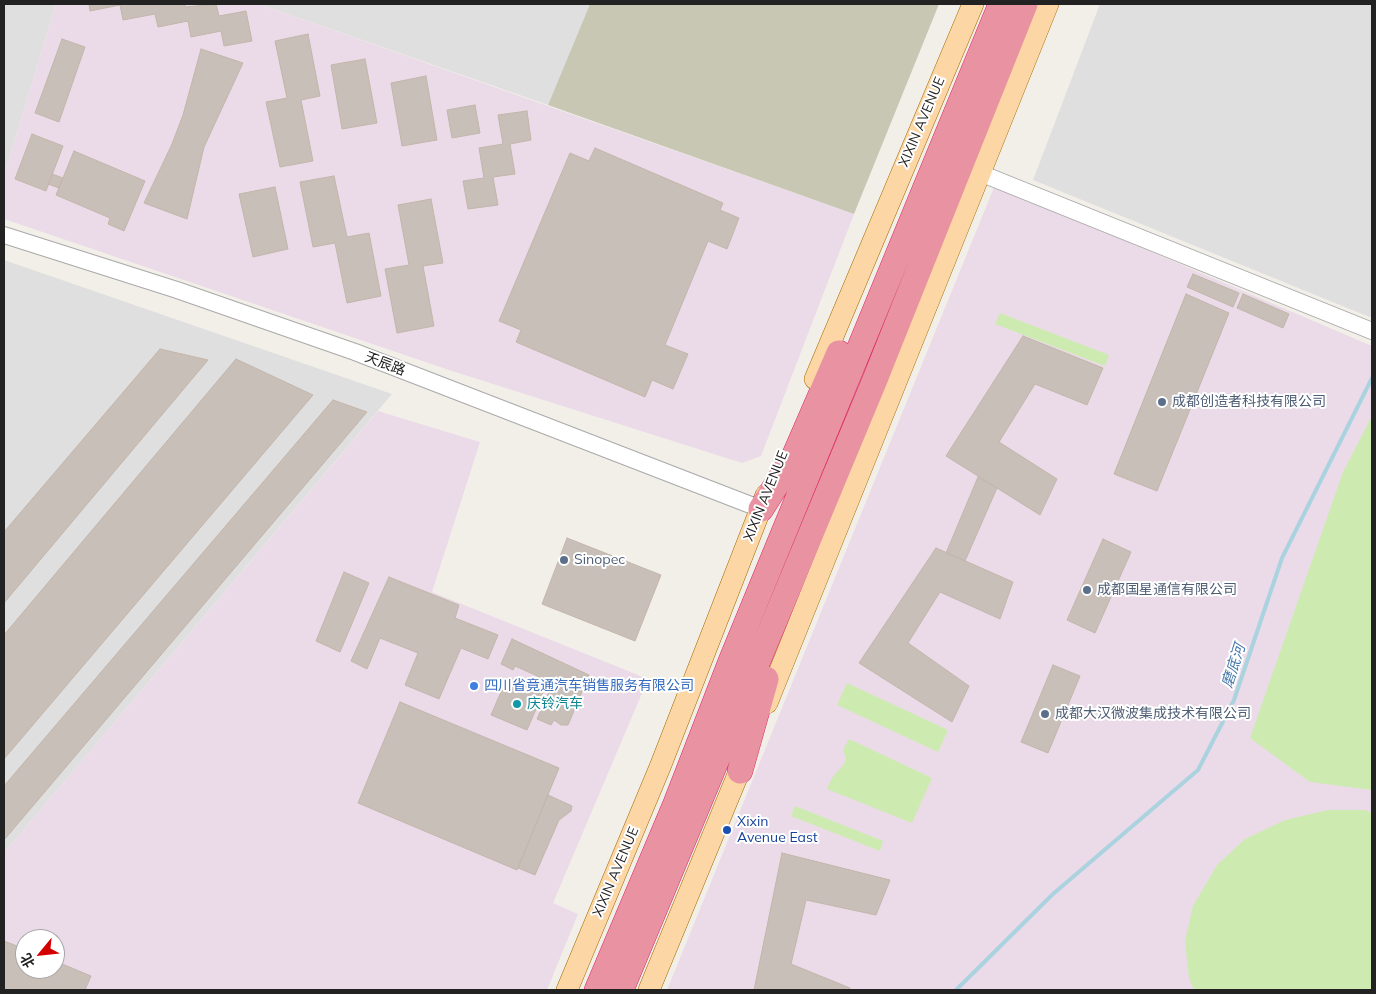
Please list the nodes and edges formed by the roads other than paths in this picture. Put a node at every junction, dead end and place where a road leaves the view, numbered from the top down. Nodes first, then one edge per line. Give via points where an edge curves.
1 (973, 4) edge
2 (1001, 4) edge
3 (1025, 4) edge
4 (1048, 4) edge
5 (941, 149) junction
6 (980, 173) junction
7 (4, 234) edge
8 (1369, 330) edge
9 (874, 382) junction
10 (760, 509) junction
11 (740, 771) junction
12 (567, 990) edge
13 (597, 990) edge
14 (622, 990) edge
15 (650, 990) edge

1 - 10 main road, XIXIN AVENUE
2 - 5 highway, XIXIN AVENUE
3 - 9 highway
4 - 6 main road
5 - 10 highway via 854,319 793,459
5 - 13 highway, XIXIN AVENUE
6 - 8 street
6 - 11 main road
7 - 10 street, 天辰路 via 355,352
9 - 11 highway via 827,524 766,676
9 - 14 highway
10 - 12 main road, XIXIN AVENUE via 660,767
11 - 15 main road

